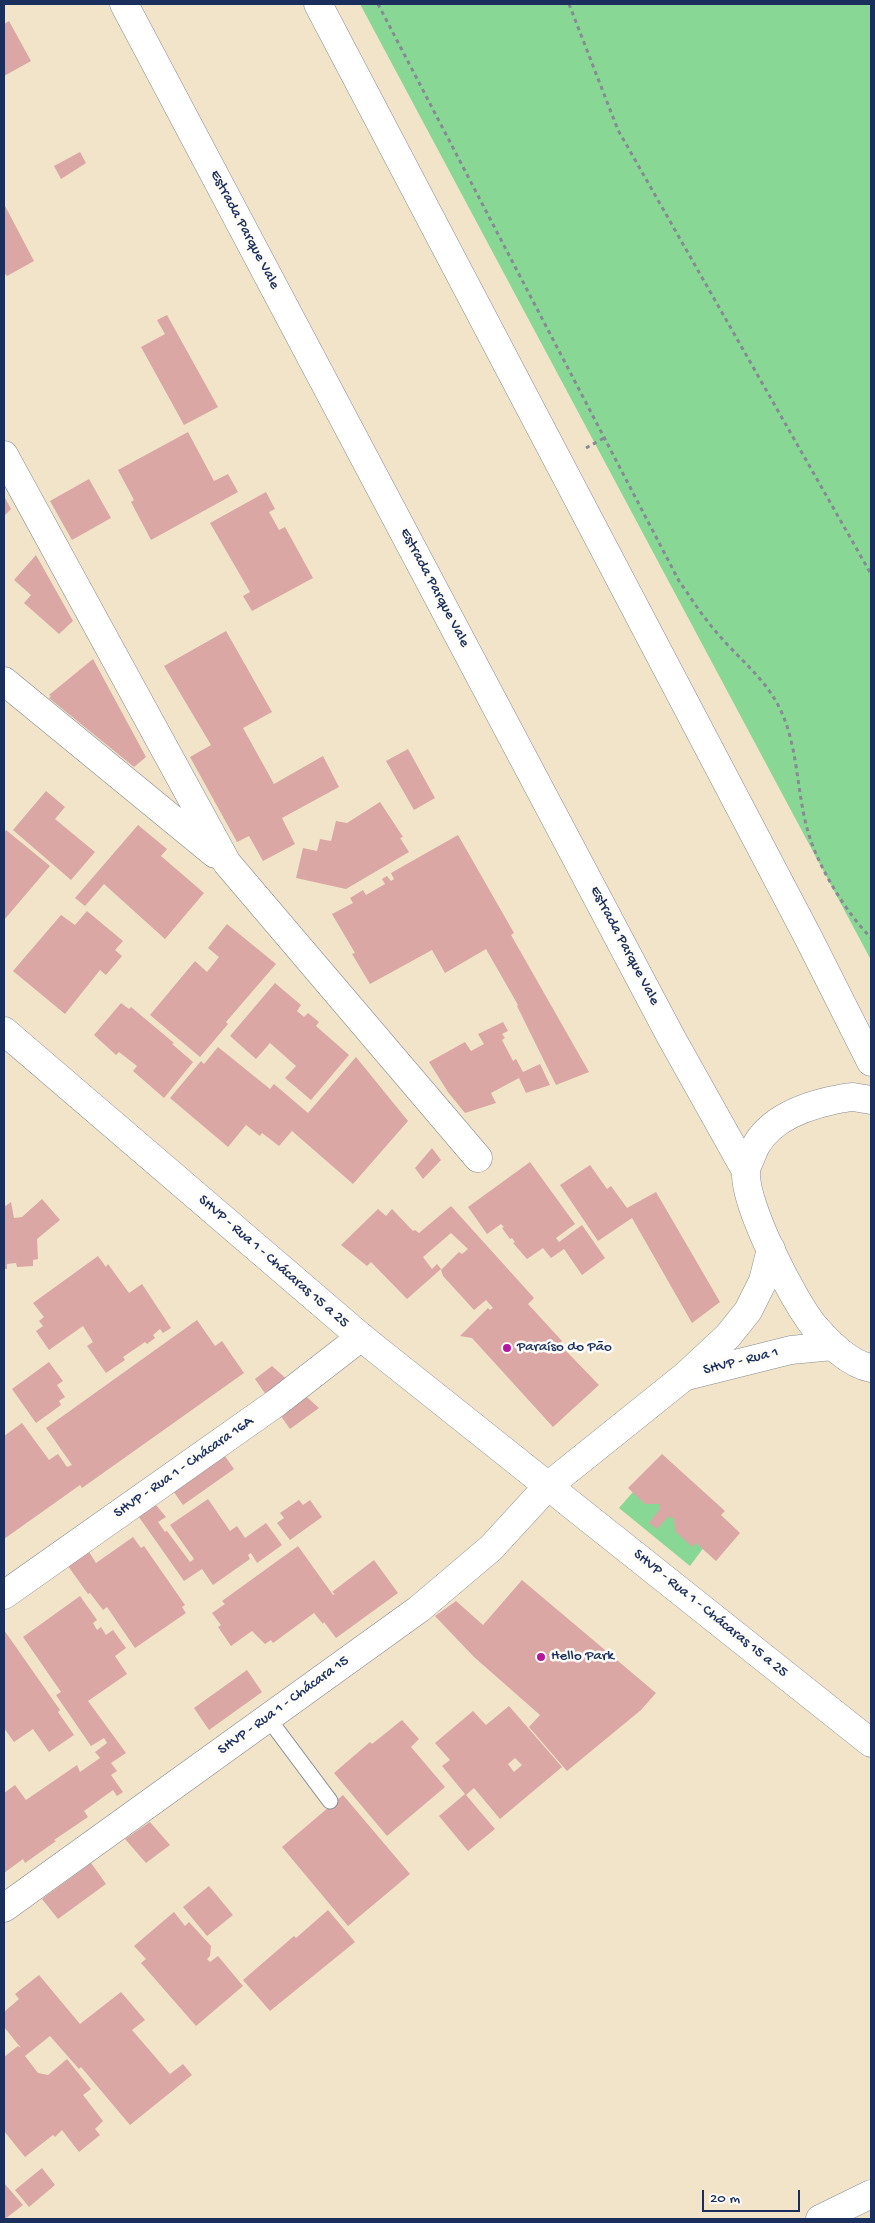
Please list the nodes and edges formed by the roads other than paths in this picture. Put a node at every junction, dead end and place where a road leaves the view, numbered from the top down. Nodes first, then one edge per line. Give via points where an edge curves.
1 (124, 4) edge
2 (318, 4) edge
3 (4, 455) edge
4 (4, 680) edge
5 (227, 863) junction
6 (7, 1038) edge
7 (871, 1062) edge
8 (871, 1100) edge
9 (478, 1158) dead end
10 (746, 1171) junction
11 (772, 1249) junction
12 (361, 1337) junction
13 (833, 1346) junction
14 (870, 1370) edge
15 (685, 1376) junction
16 (548, 1486) junction
17 (4, 1595) edge
18 (268, 1718) junction
19 (871, 1743) edge
20 (330, 1801) dead end
21 (4, 1908) edge
22 (871, 2194) edge
23 (820, 2219) edge

1 - 10 street, Estrada Parque Vale
2 - 7 street
3 - 5 street
4 - 5 street
5 - 9 street
6 - 12 street, SHVP - Rua 1 - Chácaras 15 a 25
8 - 10 street via 851,1097 814,1104 794,1112 764,1134 754,1148
10 - 11 street via 750,1198
11 - 13 street via 800,1306
11 - 15 street, SHVP - Rua 1 via 763,1281 748,1311 728,1336
12 - 16 street, SHVP - Rua 1 - Chácaras 15 a 25
12 - 17 street, SHVP - Rua 1 - Chácara 16A via 276,1403
13 - 14 street via 848,1359
13 - 15 street, SHVP - Rua 1 via 791,1350
15 - 16 street
16 - 18 street, SHVP - Rua 1 - Chácara 15 via 491,1548 420,1609
16 - 19 street, SHVP - Rua 1 - Chácaras 15 a 25
18 - 20 lane
18 - 21 street, SHVP - Rua 1 - Chácara 15
22 - 23 street

